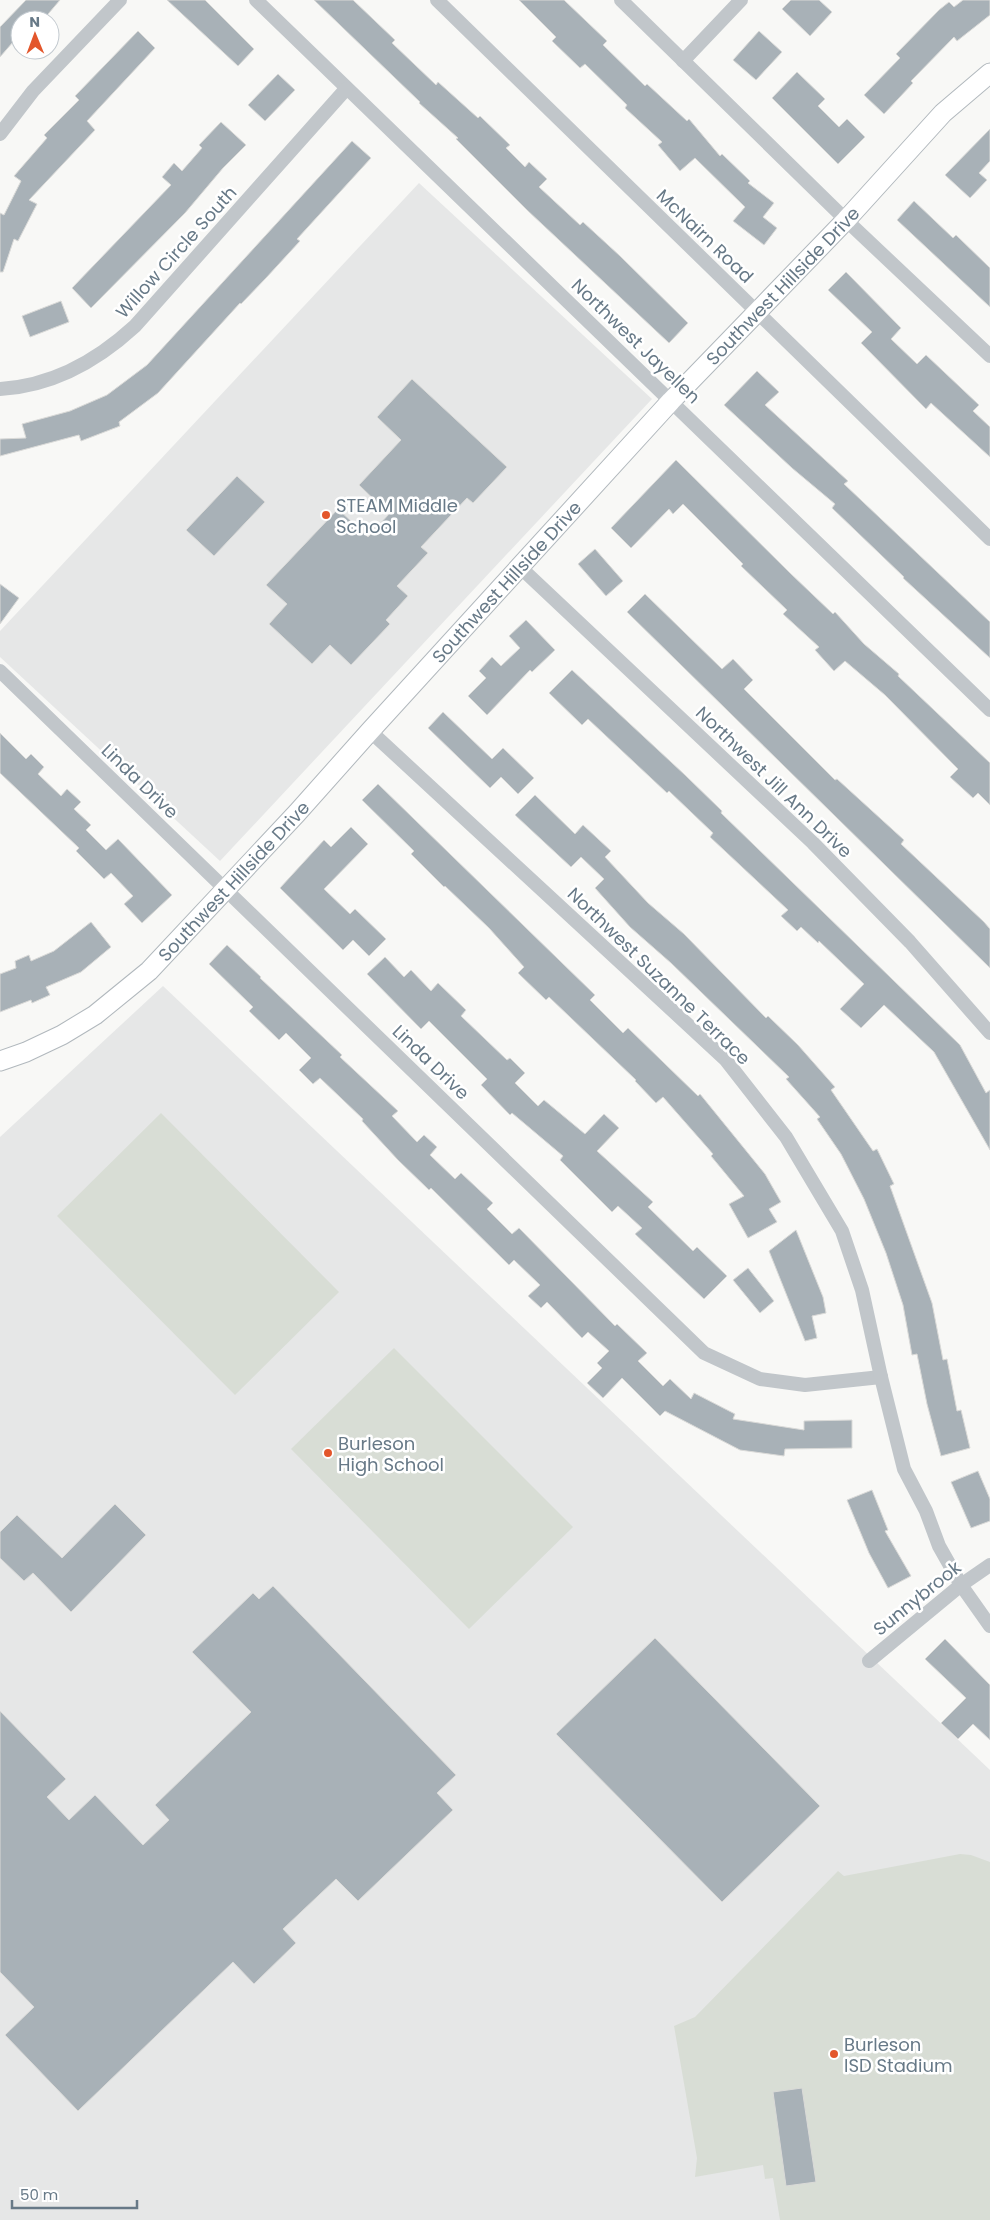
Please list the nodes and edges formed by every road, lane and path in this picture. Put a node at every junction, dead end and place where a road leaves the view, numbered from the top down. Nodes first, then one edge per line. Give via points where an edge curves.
1 (120, 0) edge
2 (256, 0) edge
3 (437, 0) edge
4 (621, 0) edge
5 (741, 0) edge
6 (683, 61) junction
7 (990, 73) edge
8 (346, 89) junction
9 (0, 134) edge
10 (846, 220) junction
11 (756, 313) junction
12 (990, 356) edge
13 (0, 389) edge
14 (672, 401) junction
15 (990, 540) edge
16 (521, 568) junction
17 (0, 671) edge
18 (990, 710) edge
19 (370, 731) junction
20 (224, 889) junction
21 (990, 1033) edge
22 (0, 1061) edge
23 (881, 1378) junction
24 (990, 1565) edge
25 (961, 1585) junction
26 (990, 1626) edge
27 (869, 1661) dead end

1 - 9 street via 33,91
2 - 8 street, Northwest Jayellen
3 - 11 street, McNairn Road
4 - 6 street
5 - 6 street
6 - 10 street
7 - 10 street, Southwest Hillside Drive via 943,113
8 - 13 street, Willow Circle South via 111,349 81,368 51,379
8 - 14 street, Northwest Jayellen
10 - 11 street, Southwest Hillside Drive
10 - 12 street
11 - 14 street, Southwest Hillside Drive
11 - 15 street, McNairn Road
14 - 16 street, Southwest Hillside Drive
14 - 18 street, Northwest Jayellen
16 - 19 street, Southwest Hillside Drive
16 - 21 street, Northwest Jill Ann Drive via 813,843 910,942
17 - 20 street, Linda Drive
19 - 20 street, Southwest Hillside Drive
19 - 23 street, Northwest Suzanne Terrace via 731,1067 786,1137 842,1231 862,1290
20 - 22 street, Southwest Hillside Drive via 149,971 96,1015 62,1035
20 - 23 street, Linda Drive via 704,1353 760,1379 805,1386
23 - 25 street, Northwest Suzanne Terrace via 904,1469 926,1511 939,1546
24 - 25 street, Sunnybrook
25 - 26 street, Northwest Suzanne Terrace
25 - 27 street, Sunnybrook

